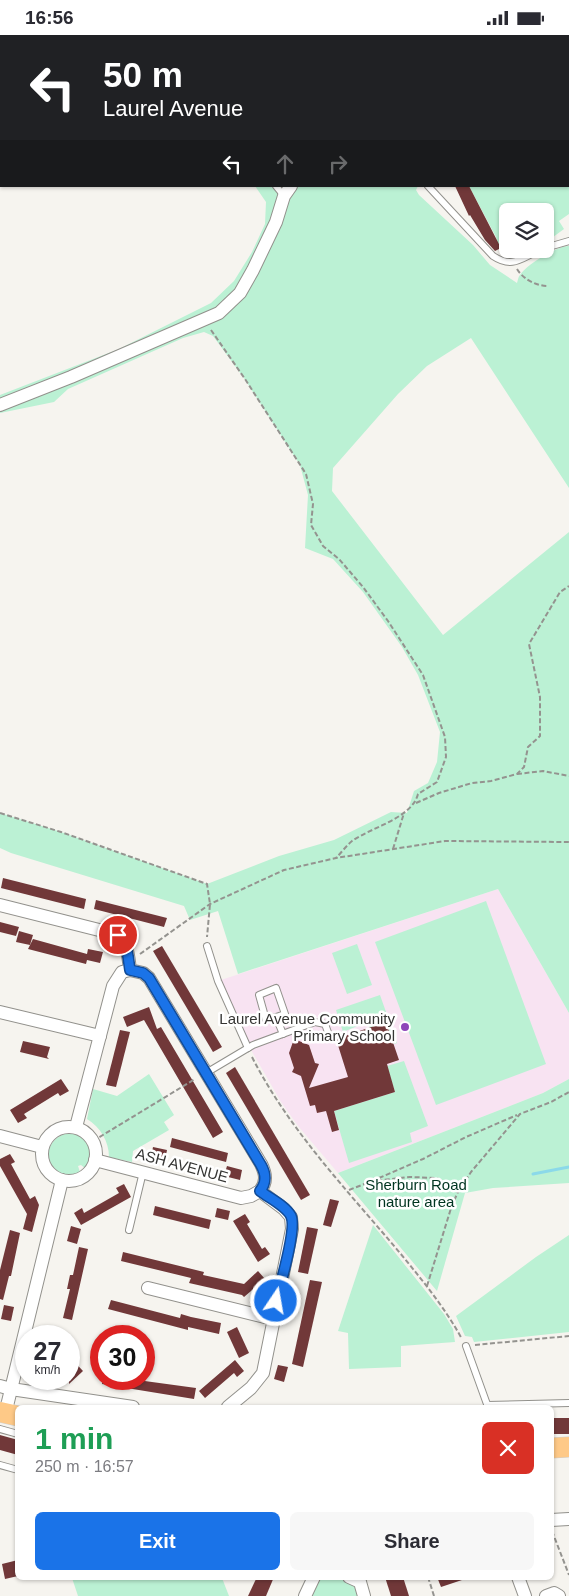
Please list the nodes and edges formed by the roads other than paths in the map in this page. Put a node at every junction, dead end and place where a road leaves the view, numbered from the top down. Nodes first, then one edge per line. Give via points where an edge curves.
1 (429, 187) edge
2 (284, 189) edge
3 (569, 240) edge
4 (554, 245) edge
5 (523, 258) edge
6 (0, 405) edge
7 (0, 905) edge
8 (207, 945) road end
9 (132, 967) junction
10 (0, 1012) edge
11 (276, 1017) junction
12 (282, 1034) junction
13 (329, 1035) dead end
14 (100, 1037) junction
15 (248, 1048) junction
16 (206, 1073) junction
17 (76, 1127) junction
18 (0, 1136) edge
19 (42, 1147) junction
20 (95, 1159) junction
21 (143, 1172) junction
22 (62, 1180) junction
23 (260, 1191) junction
24 (129, 1230) dead end
25 (148, 1288) dead end
26 (273, 1319) junction
27 (466, 1346) road end
28 (5, 1388) edge
29 (569, 1403) edge
30 (120, 1405) edge
31 (230, 1405) edge
32 (488, 1405) edge
33 (515, 1405) edge
34 (6, 1418) edge
35 (15, 1429) edge
36 (569, 1447) edge
37 (554, 1448) edge
38 (0, 1465) edge
39 (15, 1469) edge
40 (554, 1519) edge
41 (569, 1519) edge
42 (313, 1580) edge
43 (356, 1580) edge
44 (519, 1580) edge
45 (305, 1596) edge
46 (364, 1596) edge
47 (524, 1596) edge
48 (546, 1596) edge
49 (559, 1596) edge

1 - 5 lane via 493,256 501,262 512,263
2 - 6 street via 276,222 253,270 240,293 219,313
3 - 4 lane
7 - 9 street via 118,935 123,939
8 - 15 lane via 218,981
9 - 14 street via 122,973 113,986
9 - 16 street via 149,978
10 - 14 street
11 - 11 lane via 284,1014 276,988 259,995 266,1021
11 - 12 lane
12 - 13 lane via 315,1022 325,1024
12 - 15 lane
14 - 17 street
15 - 16 lane
16 - 23 street via 266,1173 265,1184
17 - 19 street via 55,1131
17 - 20 street via 93,1141
18 - 19 street
19 - 22 street via 47,1171
20 - 21 street, ASH AVENUE
20 - 22 street via 84,1177 74,1181
21 - 23 street, ASH AVENUE via 241,1198
21 - 24 lane
22 - 28 street
23 - 26 street via 291,1217 292,1229
25 - 26 street
26 - 31 street via 263,1373
27 - 32 lane
28 - 30 street
28 - 34 street
29 - 33 lane
34 - 35 lane
36 - 37 main road
38 - 39 lane
40 - 41 street
42 - 45 street
43 - 46 street via 360,1582
44 - 47 street
48 - 49 street via 554,1593

